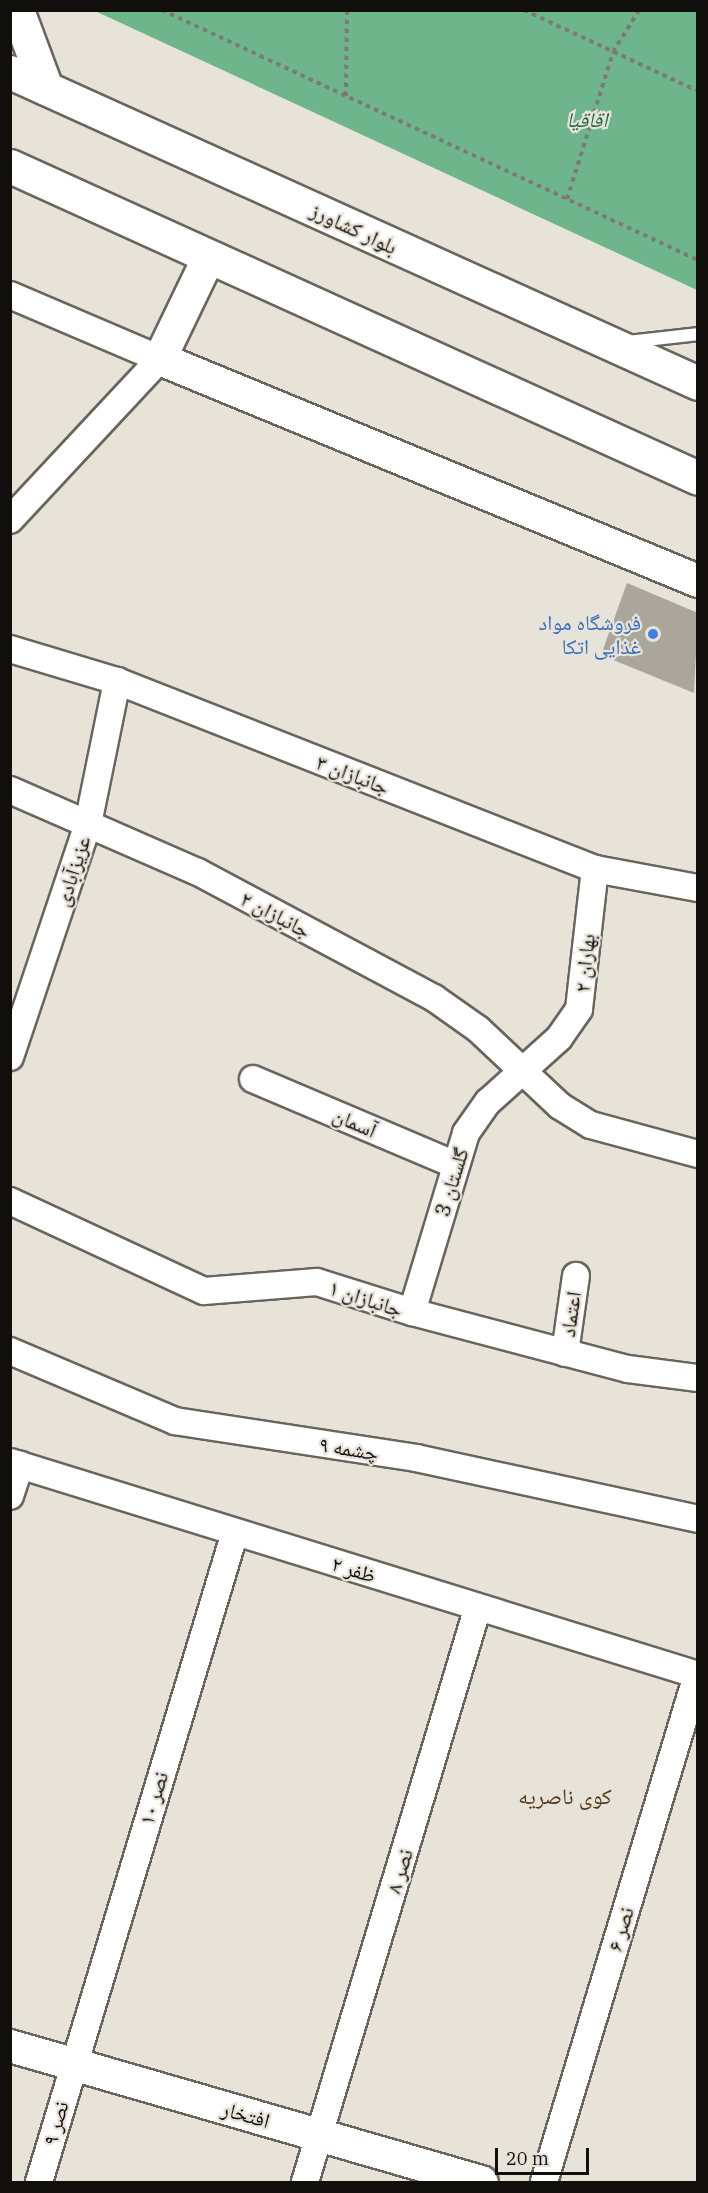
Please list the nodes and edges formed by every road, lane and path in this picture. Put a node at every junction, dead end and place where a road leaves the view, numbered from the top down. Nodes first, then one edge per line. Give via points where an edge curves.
1 (17, 10) edge
2 (162, 10) edge
3 (347, 10) edge
4 (524, 10) edge
5 (639, 10) edge
6 (613, 52) junction
7 (10, 72) edge
8 (46, 88) junction
9 (698, 91) edge
10 (346, 96) junction
11 (10, 166) edge
12 (567, 199) junction
13 (209, 257) junction
14 (698, 260) edge
15 (10, 295) edge
16 (698, 334) edge
17 (607, 344) junction
18 (160, 359) junction
19 (698, 383) edge
20 (698, 477) edge
21 (10, 520) edge
22 (698, 581) edge
23 (10, 649) edge
24 (117, 681) junction
25 (12, 796) edge
26 (88, 824) junction
27 (595, 869) junction
28 (698, 888) edge
29 (10, 1057) edge
30 (523, 1070) junction
31 (253, 1079) dead end
32 (698, 1154) edge
33 (456, 1165) junction
34 (10, 1201) edge
35 (576, 1276) dead end
36 (412, 1312) junction
37 (10, 1351) edge
38 (565, 1353) junction
39 (698, 1378) edge
40 (15, 1464) edge
41 (10, 1496) edge
42 (698, 1519) edge
43 (235, 1532) junction
44 (478, 1607) junction
45 (697, 1675) edge
46 (10, 2046) edge
47 (72, 2064) junction
48 (320, 2136) junction
49 (39, 2182) edge
50 (305, 2182) edge
51 (482, 2182) edge
52 (544, 2182) edge

1 - 8 main road
2 - 10 path
3 - 10 path
4 - 6 path
5 - 6 path
6 - 9 path
6 - 12 path
7 - 8 main road, بلوار کشاورز
8 - 17 main road, بلوار کشاورز
10 - 12 path
11 - 13 main road
12 - 14 path
13 - 18 street
13 - 20 main road
15 - 18 street
16 - 17 lane
17 - 19 main road, بلوار کشاورز
18 - 21 street
18 - 22 street
23 - 24 street, جانبازان ۳
24 - 26 street, عزیزآبادی
24 - 27 street, جانبازان ۳
25 - 26 street, جانبازان ۲
26 - 29 street, عزیزآبادی
26 - 30 street, جانبازان ۲ via 198,872 434,998 478,1029
27 - 28 street, جانبازان ۳
27 - 30 street, بهاران ۲ via 579,1009 559,1038
30 - 32 street, جانبازان ۲ via 560,1106 591,1125
30 - 33 street, گلستان 3 via 488,1102 466,1133
31 - 33 street, آسمان
33 - 36 street, گلستان 3
34 - 36 street, جانبازان ۱ via 204,1291 317,1282
35 - 38 street, اعتماد
36 - 38 street, جانبازان ۱
37 - 42 street, چشمه ۹ via 175,1421 416,1458
38 - 39 street, جانبازان ۱ via 628,1369
40 - 41 street
40 - 43 street, ظفر ۲
43 - 44 street, ظفر ۲
43 - 47 street, نصر ۱۰
44 - 45 street, ظفر ۲
44 - 48 street, نصر ۸
45 - 52 street, نصر ۶
46 - 47 street, افتخار
47 - 48 street, افتخار
47 - 49 street, نصر ۹
48 - 50 street, نصر ۸
48 - 51 street, افتخار

